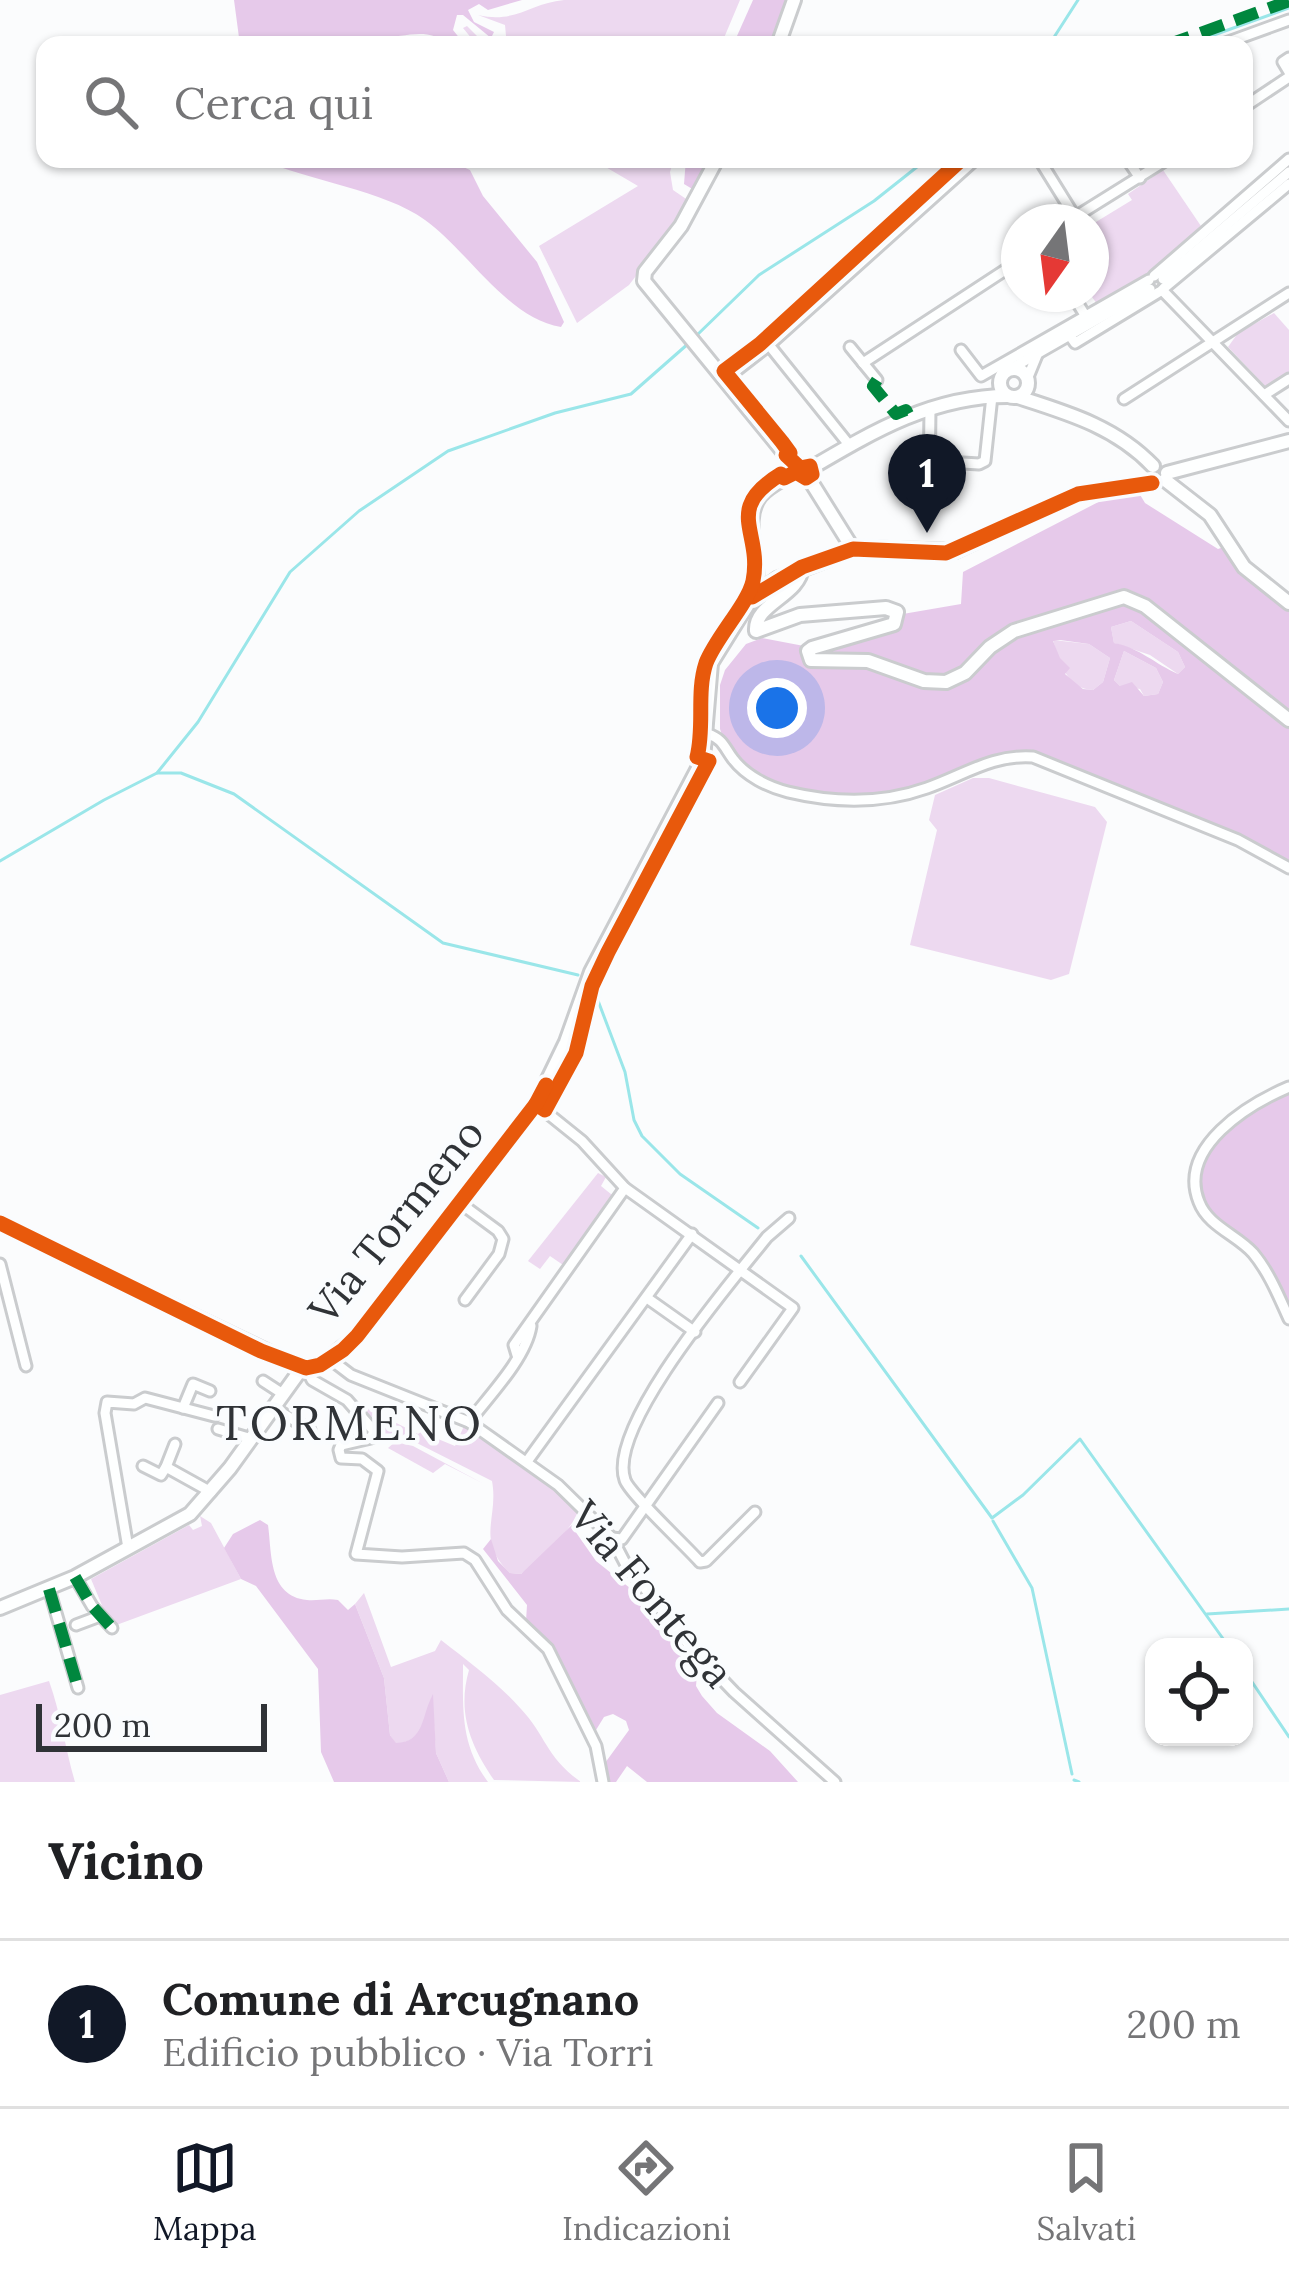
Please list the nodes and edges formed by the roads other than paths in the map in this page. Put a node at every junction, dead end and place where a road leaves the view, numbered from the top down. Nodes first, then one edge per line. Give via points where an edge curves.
1 (794, 0) edge
2 (1289, 20) edge
3 (781, 36) edge
4 (1245, 36) edge
5 (1289, 58) edge
6 (1289, 74) edge
7 (1253, 100) edge
8 (1289, 159) edge
9 (712, 168) edge
10 (966, 168) edge
11 (1044, 168) edge
12 (1133, 168) edge
13 (1155, 168) edge
14 (1289, 172) edge
15 (1140, 178) junction
16 (1289, 184) edge
17 (1065, 204) edge
18 (1099, 204) edge
19 (1001, 273) edge
20 (1157, 285) junction
21 (1289, 293) edge
22 (1083, 312) edge
23 (1088, 320) junction
24 (1072, 340) junction
25 (1214, 343) junction
26 (769, 345) junction
27 (850, 347) dead end
28 (961, 350) dead end
29 (1038, 354) junction
30 (863, 363) junction
31 (1007, 372) junction
32 (724, 380) junction
33 (877, 380) dead end
34 (1028, 380) junction
35 (1289, 380) edge
36 (1264, 395) junction
37 (992, 396) junction
38 (1013, 396) junction
39 (962, 398) junction
40 (1124, 399) dead end
41 (1044, 404) junction
42 (930, 408) junction
43 (1289, 422) edge
44 (1289, 441) edge
45 (850, 446) junction
46 (931, 461) junction
47 (805, 471) junction
48 (1159, 476) junction
49 (929, 492) dead end
50 (854, 549) junction
51 (802, 567) junction
52 (764, 579) junction
53 (1289, 603) edge
54 (1289, 720) edge
55 (708, 734) junction
56 (1289, 868) edge
57 (1289, 1087) edge
58 (536, 1104) junction
59 (625, 1188) junction
60 (460, 1203) junction
61 (789, 1218) dead end
62 (0, 1223) edge
63 (692, 1234) junction
64 (0, 1264) edge
65 (742, 1270) junction
66 (647, 1298) junction
67 (465, 1300) dead end
68 (1289, 1319) edge
69 (695, 1332) junction
70 (329, 1359) junction
71 (26, 1366) dead end
72 (304, 1368) junction
73 (263, 1382) dead end
74 (740, 1382) dead end
75 (211, 1391) dead end
76 (283, 1394) junction
77 (718, 1403) dead end
78 (183, 1408) junction
79 (274, 1408) junction
80 (214, 1416) dead end
81 (470, 1422) junction
82 (218, 1429) dead end
83 (310, 1430) dead end
84 (251, 1439) junction
85 (175, 1444) dead end
86 (528, 1460) junction
87 (143, 1466) dead end
88 (166, 1467) junction
89 (211, 1492) junction
90 (648, 1506) junction
91 (755, 1512) dead end
92 (612, 1538) junction
93 (128, 1548) junction
94 (75, 1577) junction
95 (49, 1589) junction
96 (0, 1608) edge
97 (100, 1616) junction
98 (76, 1625) dead end
99 (112, 1628) dead end
100 (78, 1688) dead end
101 (603, 1782) edge
102 (835, 1782) edge

1 - 3 main road
2 - 4 street
5 - 6 street
6 - 7 street
8 - 20 street
9 - 32 main road via 644,281
10 - 26 street
11 - 17 street
12 - 15 street
13 - 15 street
14 - 20 street
15 - 18 street
16 - 20 street
19 - 30 street
20 - 23 street
20 - 24 street
20 - 25 street
21 - 25 street
22 - 23 street
23 - 24 street
23 - 28 street via 981,376
24 - 29 street
25 - 36 street
25 - 40 street
26 - 32 street
26 - 45 street
27 - 30 street
29 - 31 street
29 - 34 street
30 - 33 street
31 - 34 main road via 1022,370
31 - 38 main road via 1000,385
31 - 39 main road
32 - 47 main road
34 - 38 main road via 1025,393
34 - 41 main road
35 - 36 street
36 - 43 street
37 - 38 main road
37 - 39 main road
37 - 46 street via 985,460
38 - 41 main road
39 - 42 main road
41 - 48 main road via 1106,430
42 - 45 main road
42 - 46 street
44 - 48 main road
45 - 47 main road
46 - 49 street
47 - 50 main road
47 - 52 main road via 756,501
48 - 50 main road via 1078,494 955,551
48 - 53 main road via 1210,515 1244,566
50 - 51 main road, Via Tormeno
51 - 52 main road, Via Tormeno
51 - 54 main road via 797,584 759,616 756,631 800,615 897,612 894,624 812,648 811,660 868,661 946,682 1013,631 1124,597
52 - 55 main road, Via Tormeno via 711,664
55 - 56 street via 762,783 817,799 902,795 996,758 1033,757
55 - 58 main road, Via Tormeno
57 - 68 street via 1214,1138 1196,1189 1205,1212 1254,1254
58 - 59 street
58 - 60 main road, Via Tormeno
59 - 63 street
59 - 81 street
60 - 67 street, Via Tormeno via 503,1239
60 - 70 main road, Via Tormeno via 357,1336
61 - 65 street
62 - 72 main road
63 - 65 street
63 - 66 street
64 - 71 street
65 - 69 street
65 - 74 street via 794,1312
66 - 69 street
66 - 86 street
69 - 90 street via 651,1390 629,1442 624,1479
70 - 72 main road, Via Tormeno
70 - 81 street, Via Fontega
72 - 76 main road
72 - 101 street via 374,1431 339,1450 340,1458 377,1468 356,1554 464,1553 475,1560 507,1610 548,1649 596,1745
73 - 76 street
75 - 78 street via 193,1384
76 - 79 main road
77 - 90 street
78 - 80 street
78 - 93 street via 146,1398 107,1402
79 - 83 street
79 - 84 main road
81 - 86 street, Via Fontega
82 - 84 street
84 - 89 main road
85 - 88 street
86 - 92 street, Via Fontega
87 - 88 street via 160,1474
88 - 89 street
89 - 93 main road via 190,1514
90 - 91 street via 703,1563
90 - 92 street via 622,1539
92 - 102 street, Via Fontega via 689,1645
93 - 94 main road
94 - 95 main road
94 - 97 street
95 - 96 main road
95 - 100 street
97 - 98 street
97 - 99 street

